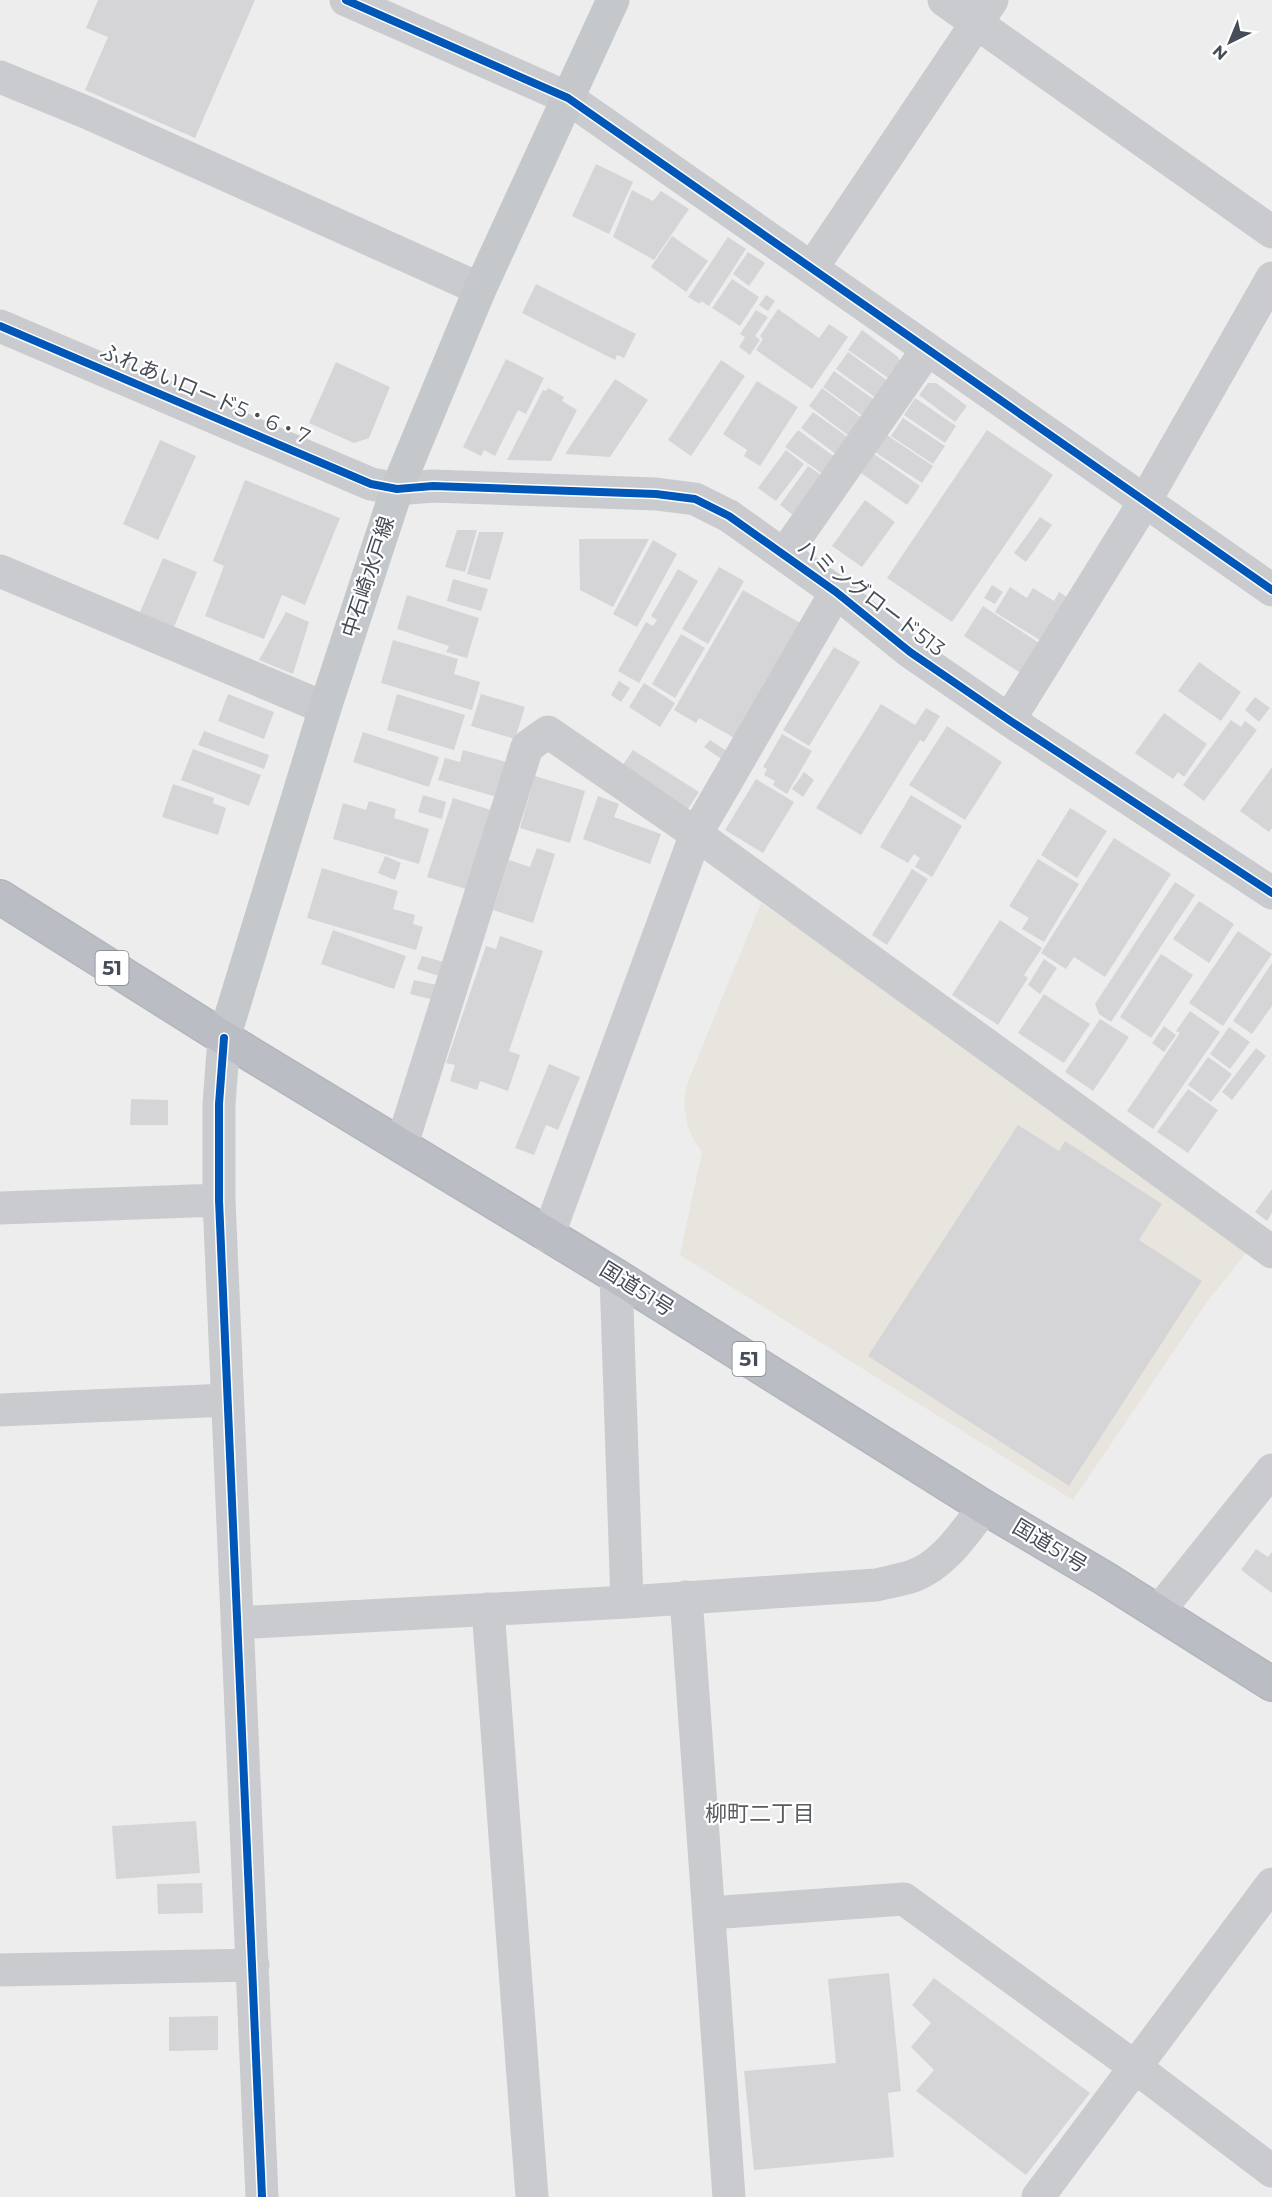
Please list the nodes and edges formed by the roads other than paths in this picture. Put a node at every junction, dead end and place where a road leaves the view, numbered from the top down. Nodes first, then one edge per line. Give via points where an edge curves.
1 (346, 0) edge
2 (613, 0) edge
3 (944, 0) edge
4 (985, 12) edge
5 (0, 77) edge
6 (568, 98) junction
7 (1272, 232) edge
8 (812, 268) junction
9 (1272, 278) edge
10 (480, 289) junction
11 (0, 326) edge
12 (927, 350) junction
13 (397, 489) junction
14 (1145, 501) junction
15 (784, 555) junction
16 (0, 572) edge
17 (1272, 591) edge
18 (836, 592) junction
19 (325, 708) junction
20 (1009, 720) junction
21 (696, 834) junction
22 (1272, 893) edge
23 (0, 897) edge
24 (224, 1038) junction
25 (402, 1144) junction
26 (219, 1200) junction
27 (0, 1208) edge
28 (548, 1236) junction
29 (1272, 1252) edge
30 (616, 1276) junction
31 (227, 1400) junction
32 (0, 1410) edge
33 (1272, 1470) edge
34 (984, 1507) junction
35 (686, 1597) junction
36 (627, 1602) junction
37 (488, 1610) junction
38 (1158, 1612) junction
39 (237, 1623) junction
40 (1272, 1683) edge
41 (1272, 1884) edge
42 (710, 1913) junction
43 (253, 1965) junction
44 (0, 1970) edge
45 (1134, 2067) junction
46 (1272, 2171) edge
47 (262, 2197) edge
48 (532, 2197) edge
49 (729, 2197) edge
50 (1038, 2197) edge

1 - 6 street
2 - 6 main road, 中石崎水戸線
3 - 4 street
4 - 7 street
4 - 8 street
5 - 10 street
6 - 8 street
6 - 10 main road, 中石崎水戸線
8 - 12 street
9 - 14 street
10 - 13 main road, 中石崎水戸線
11 - 13 street, ふれあいロード5・6・7 via 345,474
12 - 14 street
12 - 15 street
13 - 15 street, ハミングロード513 via 432,486 656,494 695,500 729,516
13 - 19 main road, 中石崎水戸線
14 - 17 street
14 - 20 street
15 - 18 street, ハミングロード513
16 - 19 street
18 - 20 street, ハミングロード513 via 910,652
18 - 21 street
19 - 24 main road, 中石崎水戸線
20 - 22 street, ハミングロード513
21 - 25 street via 548,732 527,747
21 - 28 street
21 - 29 street
23 - 24 highway, 国道51号 / 51
24 - 25 highway, 国道51号 / 51
24 - 26 street
25 - 28 highway, 国道51号 / 51
26 - 27 street
26 - 31 street
28 - 30 highway, 国道51号 / 51
30 - 34 highway, 国道51号 / 51
30 - 36 street
31 - 32 street
31 - 39 street
33 - 38 street
34 - 35 street via 935,1564 914,1576 876,1585
34 - 38 highway, 国道51号 / 51
35 - 36 street
35 - 42 street
36 - 37 street
37 - 39 street
37 - 48 street
38 - 40 highway, 国道51号 / 51
39 - 43 street
41 - 45 street
42 - 45 street via 904,1899
42 - 49 street
43 - 44 street
43 - 47 street
45 - 46 street
45 - 50 street

